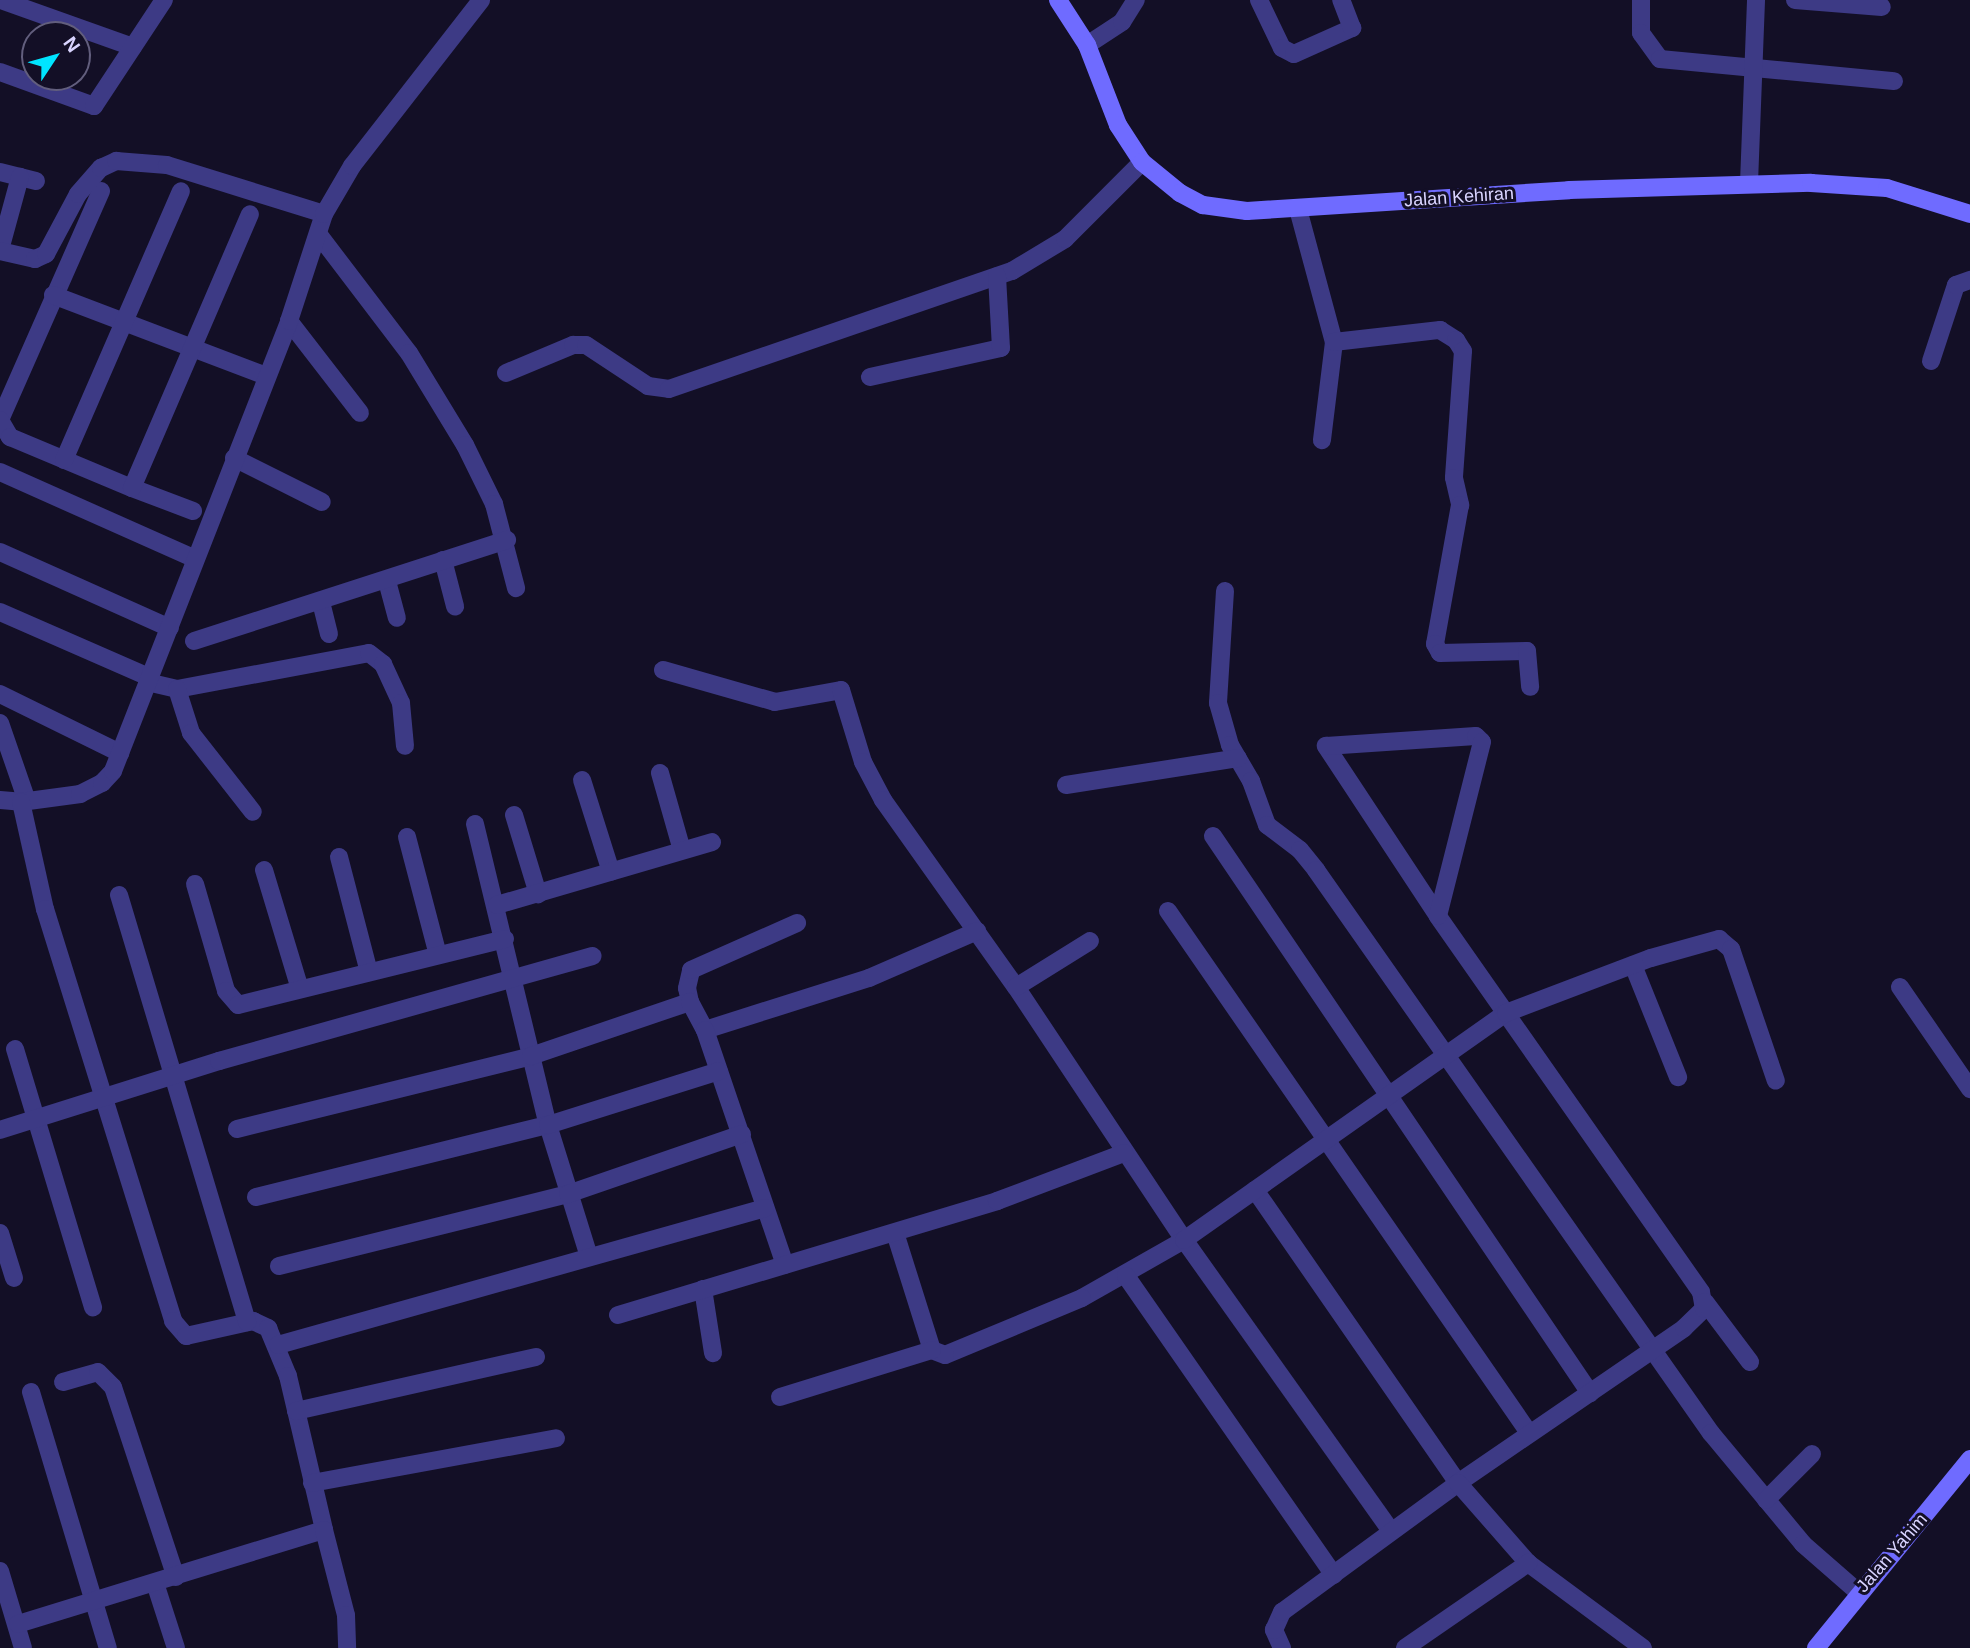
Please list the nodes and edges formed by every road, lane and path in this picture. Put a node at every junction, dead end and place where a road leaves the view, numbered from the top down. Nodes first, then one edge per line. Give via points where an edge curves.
1 (1, 0) edge
2 (164, 0) edge
3 (481, 0) edge
4 (1058, 0) edge
5 (1136, 0) edge
6 (1259, 0) edge
7 (1341, 0) edge
8 (1641, 0) edge
9 (1756, 0) edge
10 (1796, 0) edge
11 (1882, 7) dead end
12 (1087, 45) junction
13 (133, 47) junction
14 (1754, 70) junction
15 (0, 72) edge
16 (1894, 80) dead end
17 (1142, 162) junction
18 (0, 172) edge
19 (1749, 183) junction
20 (101, 191) dead end
21 (181, 191) dead end
22 (1298, 209) junction
23 (250, 214) dead end
24 (324, 214) junction
25 (1970, 215) edge
26 (319, 235) junction
27 (0, 250) edge
28 (997, 276) junction
29 (1970, 279) edge
30 (53, 295) junction
31 (289, 321) junction
32 (125, 322) junction
33 (1334, 342) junction
34 (193, 349) junction
35 (1931, 361) dead end
36 (506, 373) dead end
37 (266, 376) junction
38 (870, 377) dead end
39 (360, 413) dead end
40 (1322, 440) dead end
41 (234, 458) junction
42 (64, 460) junction
43 (0, 472) edge
44 (132, 488) junction
45 (323, 502) dead end
46 (193, 512) dead end
47 (507, 540) junction
48 (0, 552) edge
49 (195, 559) junction
50 (443, 560) junction
51 (387, 581) junction
52 (516, 588) dead end
53 (1225, 591) dead end
54 (321, 602) junction
55 (455, 606) dead end
56 (0, 612) edge
57 (397, 618) dead end
58 (170, 628) junction
59 (328, 634) dead end
60 (194, 641) dead end
61 (663, 670) dead end
62 (148, 679) junction
63 (1530, 687) dead end
64 (177, 689) junction
65 (0, 694) edge
66 (0, 723) edge
67 (405, 746) dead end
68 (120, 753) junction
69 (1238, 758) junction
70 (660, 773) dead end
71 (582, 780) dead end
72 (1066, 785) dead end
73 (0, 800) edge
74 (24, 802) junction
75 (253, 812) dead end
76 (514, 815) dead end
77 (475, 824) dead end
78 (1213, 836) dead end
79 (407, 837) dead end
80 (712, 842) dead end
81 (682, 850) junction
82 (339, 857) dead end
83 (264, 870) dead end
84 (611, 872) junction
85 (195, 884) dead end
86 (538, 894) junction
87 (119, 895) dead end
88 (497, 905) junction
89 (1168, 911) dead end
90 (1438, 916) junction
91 (797, 923) dead end
92 (977, 931) junction
93 (505, 939) junction
94 (1090, 941) dead end
95 (438, 955) junction
96 (593, 956) dead end
97 (1633, 965) junction
98 (369, 972) junction
99 (516, 980) junction
100 (1016, 987) junction
101 (1900, 987) dead end
102 (300, 989) junction
103 (690, 1002) junction
104 (1506, 1013) junction
105 (705, 1030) junction
106 (15, 1049) dead end
107 (531, 1056) junction
108 (1447, 1056) junction
109 (719, 1071) junction
110 (174, 1076) junction
111 (1678, 1077) dead end
112 (1776, 1081) dead end
113 (1970, 1089) edge
114 (1389, 1098) junction
115 (106, 1099) junction
116 (34, 1120) junction
117 (548, 1125) junction
118 (237, 1129) dead end
119 (0, 1130) edge
120 (742, 1135) junction
121 (1327, 1139) junction
122 (1124, 1153) junction
123 (1255, 1190) junction
124 (568, 1194) junction
125 (256, 1197) dead end
126 (765, 1208) junction
127 (0, 1233) edge
128 (895, 1233) junction
129 (1184, 1240) junction
130 (589, 1257) junction
131 (785, 1265) junction
132 (279, 1266) dead end
133 (1126, 1276) junction
134 (14, 1278) dead end
135 (703, 1289) junction
136 (1705, 1302) junction
137 (93, 1307) dead end
138 (618, 1315) dead end
139 (247, 1322) junction
140 (278, 1345) junction
141 (932, 1350) junction
142 (1651, 1351) junction
143 (713, 1353) dead end
144 (536, 1357) dead end
145 (1750, 1362) dead end
146 (63, 1382) dead end
147 (31, 1392) dead end
148 (1590, 1393) junction
149 (780, 1397) dead end
150 (296, 1411) junction
151 (1530, 1433) junction
152 (556, 1438) dead end
153 (1812, 1454) dead end
154 (1970, 1459) edge
155 (312, 1483) junction
156 (1458, 1483) junction
157 (1766, 1500) junction
158 (324, 1530) junction
159 (1391, 1531) junction
160 (1528, 1563) junction
161 (0, 1571) edge
162 (1334, 1574) junction
163 (176, 1577) junction
164 (155, 1583) junction
165 (1858, 1592) junction
166 (4, 1598) edge
167 (93, 1601) junction
168 (18, 1624) junction
169 (23, 1648) edge
170 (108, 1648) edge
171 (176, 1648) edge
172 (347, 1648) edge
173 (1282, 1648) edge
174 (1405, 1648) edge
175 (1643, 1648) edge
176 (1816, 1648) edge

1 - 13 street
2 - 13 street
3 - 24 street via 352,166
4 - 12 street, Jalan Kehiran
5 - 12 street via 1122,22
6 - 7 street via 1282,48 1294,54 1352,28
8 - 14 street via 1641,33 1656,56
9 - 14 street
10 - 11 street
12 - 17 street, Jalan Kehiran via 1118,125
13 - 15 street via 94,106
14 - 16 street
14 - 19 street
17 - 22 street, Jalan Kehiran via 1203,205 1247,211
17 - 28 street via 1065,239 1040,258
18 - 27 street via 28,179
19 - 22 street, Jalan Kehiran
19 - 25 street, Jalan Kehiran via 1862,185 1912,195
20 - 30 street
21 - 32 street
22 - 33 street
23 - 34 street
24 - 26 street
24 - 27 street via 167,164 116,161 101,168 78,194 46,254 34,259
26 - 31 street
26 - 47 street via 436,394 494,504
28 - 36 street via 669,389 648,386 586,345 573,345
28 - 38 street via 1002,348
29 - 35 street via 1956,285
30 - 32 street
30 - 42 street via 0,420 10,437
31 - 37 street
31 - 39 street
32 - 34 street
32 - 42 street
33 - 40 street
33 - 63 street via 1440,330 1463,351 1454,478 1460,505 1435,644 1440,653 1527,651
34 - 37 street
34 - 44 street
37 - 41 street
41 - 45 street
41 - 49 street
42 - 44 street
43 - 49 street
44 - 46 street
47 - 50 street
47 - 52 street
48 - 58 street
49 - 58 street
50 - 51 street
50 - 55 street
51 - 54 street
51 - 57 street
53 - 69 street via 1218,703
54 - 59 street
54 - 60 street
56 - 62 street
58 - 62 street
61 - 92 street via 775,702 841,690 873,784
62 - 64 street
62 - 68 street
64 - 67 street via 369,653 383,664 401,703
64 - 75 street via 191,733
65 - 68 street
66 - 74 street
68 - 74 street via 102,783 80,793
69 - 72 street
69 - 108 street via 1267,825 1300,850 1316,870
70 - 81 street
71 - 84 street
73 - 74 street
74 - 115 street via 45,909
76 - 86 street
77 - 88 street
78 - 114 street
79 - 95 street
80 - 81 street
81 - 84 street
82 - 98 street
83 - 102 street
84 - 86 street
85 - 102 street via 226,991 238,1005
86 - 88 street
87 - 110 street
88 - 93 street
89 - 121 street
90 - 90 street via 1386,836 1326,746 1476,736 1482,742
90 - 104 street
91 - 103 street via 691,970
92 - 100 street
92 - 105 street via 857,982
93 - 95 street
93 - 99 street
94 - 100 street
95 - 98 street
96 - 99 street
97 - 104 street
97 - 111 street
97 - 112 street via 1719,939 1726,942
98 - 102 street
99 - 107 street
99 - 110 street
100 - 122 street
101 - 113 street
103 - 105 street
103 - 107 street
104 - 108 street
104 - 136 street
105 - 109 street
106 - 116 street
107 - 117 street
107 - 118 street
108 - 114 street
108 - 142 street
109 - 117 street
109 - 120 street
110 - 115 street
110 - 139 street
114 - 121 street
114 - 148 street
115 - 116 street
115 - 139 street via 178,1331 194,1337
116 - 119 street
116 - 137 street
117 - 124 street
117 - 125 street
120 - 124 street
120 - 126 street
121 - 123 street
121 - 151 street
122 - 128 street
122 - 129 street
123 - 129 street
123 - 156 street
124 - 130 street
124 - 132 street
126 - 130 street
126 - 131 street
127 - 134 street
128 - 131 street
128 - 141 street
129 - 133 street
129 - 159 street
130 - 140 street
131 - 135 street
133 - 141 street via 945,1355
133 - 162 street
135 - 138 street
135 - 143 street
136 - 142 street via 1704,1309 1684,1328
136 - 145 street
139 - 140 street via 261,1322
140 - 150 street
141 - 149 street
142 - 148 street
142 - 157 street
144 - 150 street
146 - 163 street via 98,1372 107,1376 120,1398
147 - 167 street
148 - 151 street
150 - 155 street
151 - 156 street
152 - 155 street
153 - 157 street
154 - 165 street, Jalan Yahim
155 - 158 street
156 - 159 street
156 - 160 street
157 - 165 street via 1820,1562
158 - 163 street
158 - 172 street via 346,1615
159 - 162 street
160 - 174 street
160 - 175 street
161 - 166 street
162 - 173 street via 1277,1619 1276,1637
163 - 164 street
164 - 167 street
164 - 171 street
165 - 176 street, Jalan Yahim
166 - 168 street
167 - 168 street
167 - 170 street
168 - 169 street

